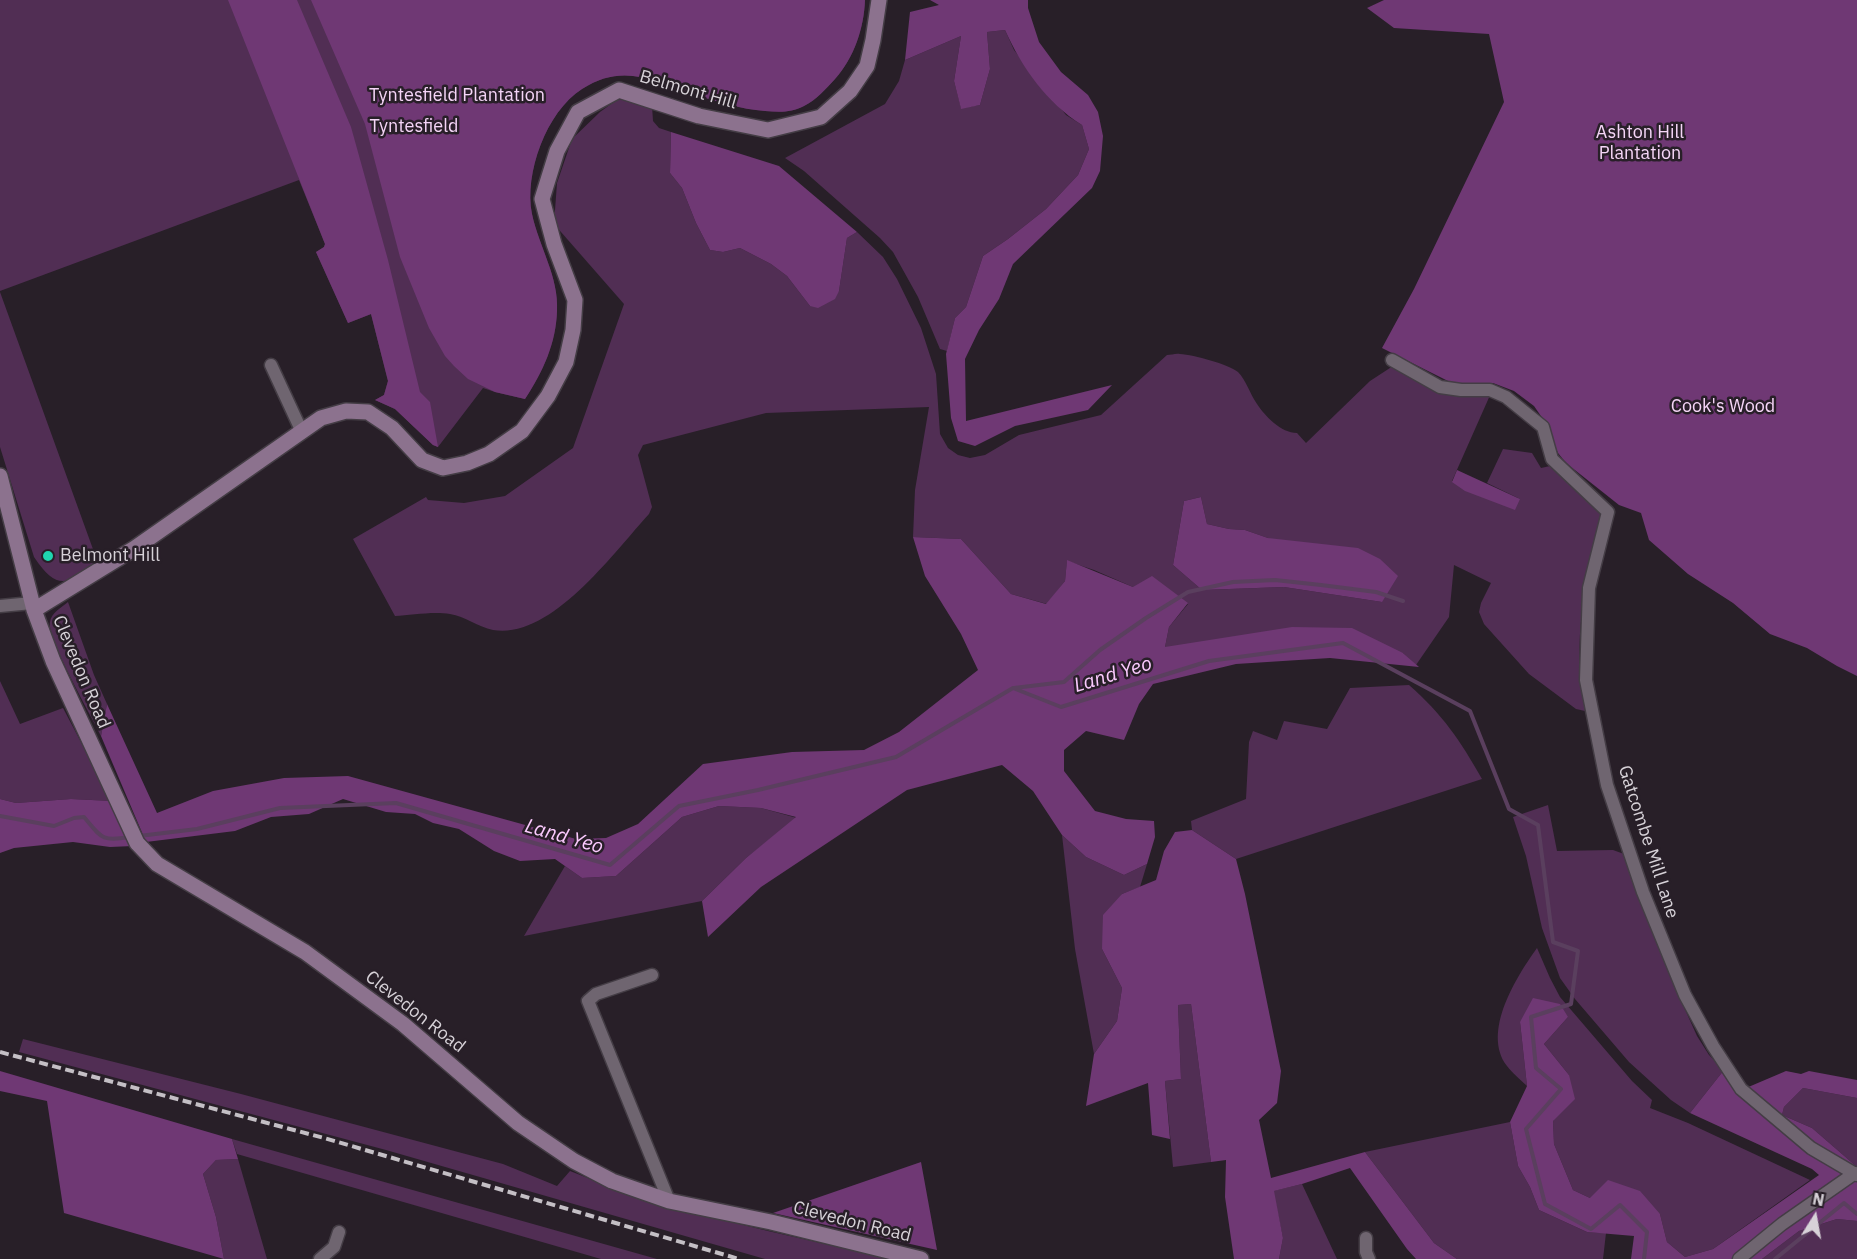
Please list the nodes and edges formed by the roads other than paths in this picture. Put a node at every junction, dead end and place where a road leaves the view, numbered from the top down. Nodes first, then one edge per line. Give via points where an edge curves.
1 (879, 0) edge
2 (1392, 360) dead end
3 (271, 365) dead end
4 (302, 432) junction
5 (0, 476) edge
6 (0, 606) edge
7 (33, 606) junction
8 (652, 975) dead end
9 (1856, 1174) edge
10 (669, 1201) junction
11 (339, 1232) dead end
12 (1366, 1238) dead end
13 (320, 1259) edge
14 (921, 1259) edge
15 (1369, 1259) edge
16 (1739, 1259) edge

1 - 4 main road, Belmont Hill via 867,66 850,91 821,117 768,130 699,116 619,90 578,112 557,151 542,199 575,300 573,330 566,362 548,396 522,431 489,454 467,464 443,468 422,460 392,428 368,412 346,411 321,418
2 - 9 street, Gatcombe Mill Lane via 1440,387 1490,390 1506,397 1543,427 1552,459 1608,512 1589,588 1586,680 1607,785 1643,892 1685,996 1741,1089 1811,1148
3 - 4 street
4 - 7 main road, Belmont Hill via 135,548
5 - 7 main road, Clevedon Road
6 - 7 street
7 - 10 main road, Clevedon Road via 53,661 133,837 157,864 305,952 402,1024 518,1123 574,1161 612,1181
8 - 10 street via 596,994 588,1001
9 - 16 street via 1782,1224
10 - 14 main road, Clevedon Road
11 - 13 street via 334,1247
12 - 15 street

